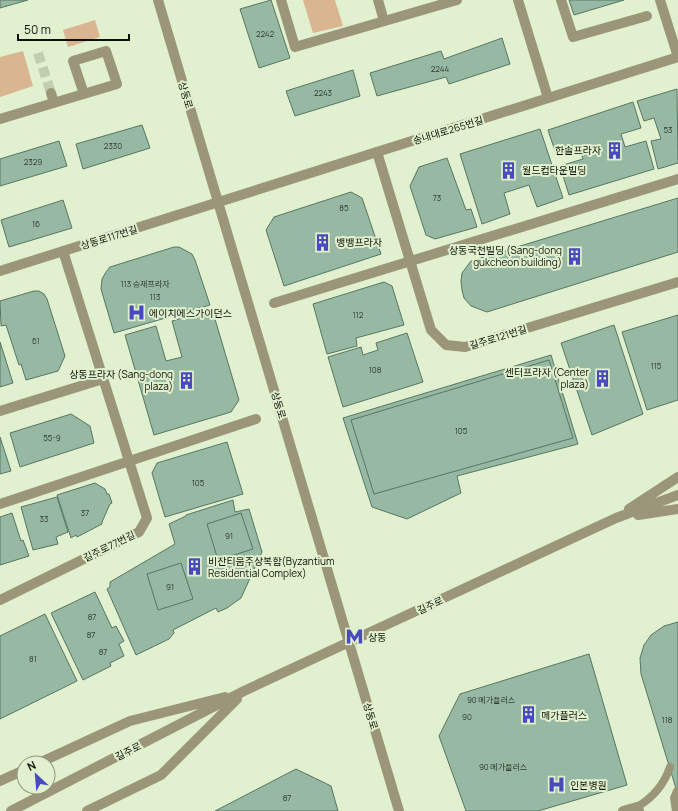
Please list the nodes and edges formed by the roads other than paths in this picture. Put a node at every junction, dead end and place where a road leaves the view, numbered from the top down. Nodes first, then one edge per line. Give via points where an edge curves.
1 (158, 0) edge
2 (281, 0) edge
3 (378, 0) edge
4 (419, 0) edge
5 (457, 0) edge
6 (518, 0) edge
7 (561, 0) edge
8 (660, 0) edge
9 (422, 10) junction
10 (647, 16) dead end
11 (384, 21) junction
12 (678, 57) edge
13 (51, 93) tunnel mouth
14 (84, 94) junction
15 (548, 98) junction
16 (54, 103) junction
17 (0, 119) edge
18 (377, 152) junction
19 (678, 179) edge
20 (218, 202) junction
21 (63, 251) junction
22 (411, 261) junction
23 (0, 270) edge
24 (678, 282) edge
25 (274, 303) dead end
26 (103, 379) junction
27 (0, 411) edge
28 (256, 419) dead end
29 (129, 462) junction
30 (678, 477) edge
31 (678, 495) edge
32 (0, 504) edge
33 (678, 509) edge
34 (616, 518) junction
35 (0, 600) edge
36 (349, 643) junction
37 (244, 691) junction
38 (56, 755) edge
39 (670, 767) dead end
40 (16, 773) edge
41 (0, 780) edge
42 (677, 791) dead end
43 (638, 809) edge
44 (11, 811) edge
45 (87, 811) edge
46 (399, 811) edge
47 (623, 811) edge
48 (676, 811) edge

1 - 20 street, 상동로
2 - 11 street via 295,47
3 - 11 street
4 - 9 street
5 - 9 street
6 - 15 street
7 - 10 street via 573,37
8 - 12 street
9 - 11 street
12 - 15 street, 송내대로265번길
13 - 16 street
14 - 14 street via 117,84 106,51 73,61
14 - 16 street
15 - 18 street, 송내대로265번길
16 - 17 street
18 - 20 street, 송내대로265번길
18 - 22 street, 길주로121번길
19 - 22 street
20 - 21 street, 상동로117번길
20 - 36 street, 상동로
21 - 23 street, 상동로117번길
21 - 26 street, 길주로77번길
22 - 24 street, 길주로121번길 via 431,330 446,345 465,347
22 - 25 street
26 - 27 street
26 - 29 street, 길주로77번길
28 - 29 street
29 - 32 street
29 - 35 street, 길주로77번길 via 147,518 139,532
30 - 34 street, 길주로
31 - 34 street, 길주로
33 - 34 street, 길주로
34 - 36 street, 길주로
36 - 37 street, 길주로
36 - 46 street, 상동로
37 - 38 street, 길주로 via 130,721
37 - 44 street, 길주로
37 - 45 street, 길주로 via 162,775
39 - 43 lane via 659,790
40 - 41 street
42 - 48 lane via 674,798
43 - 47 street

